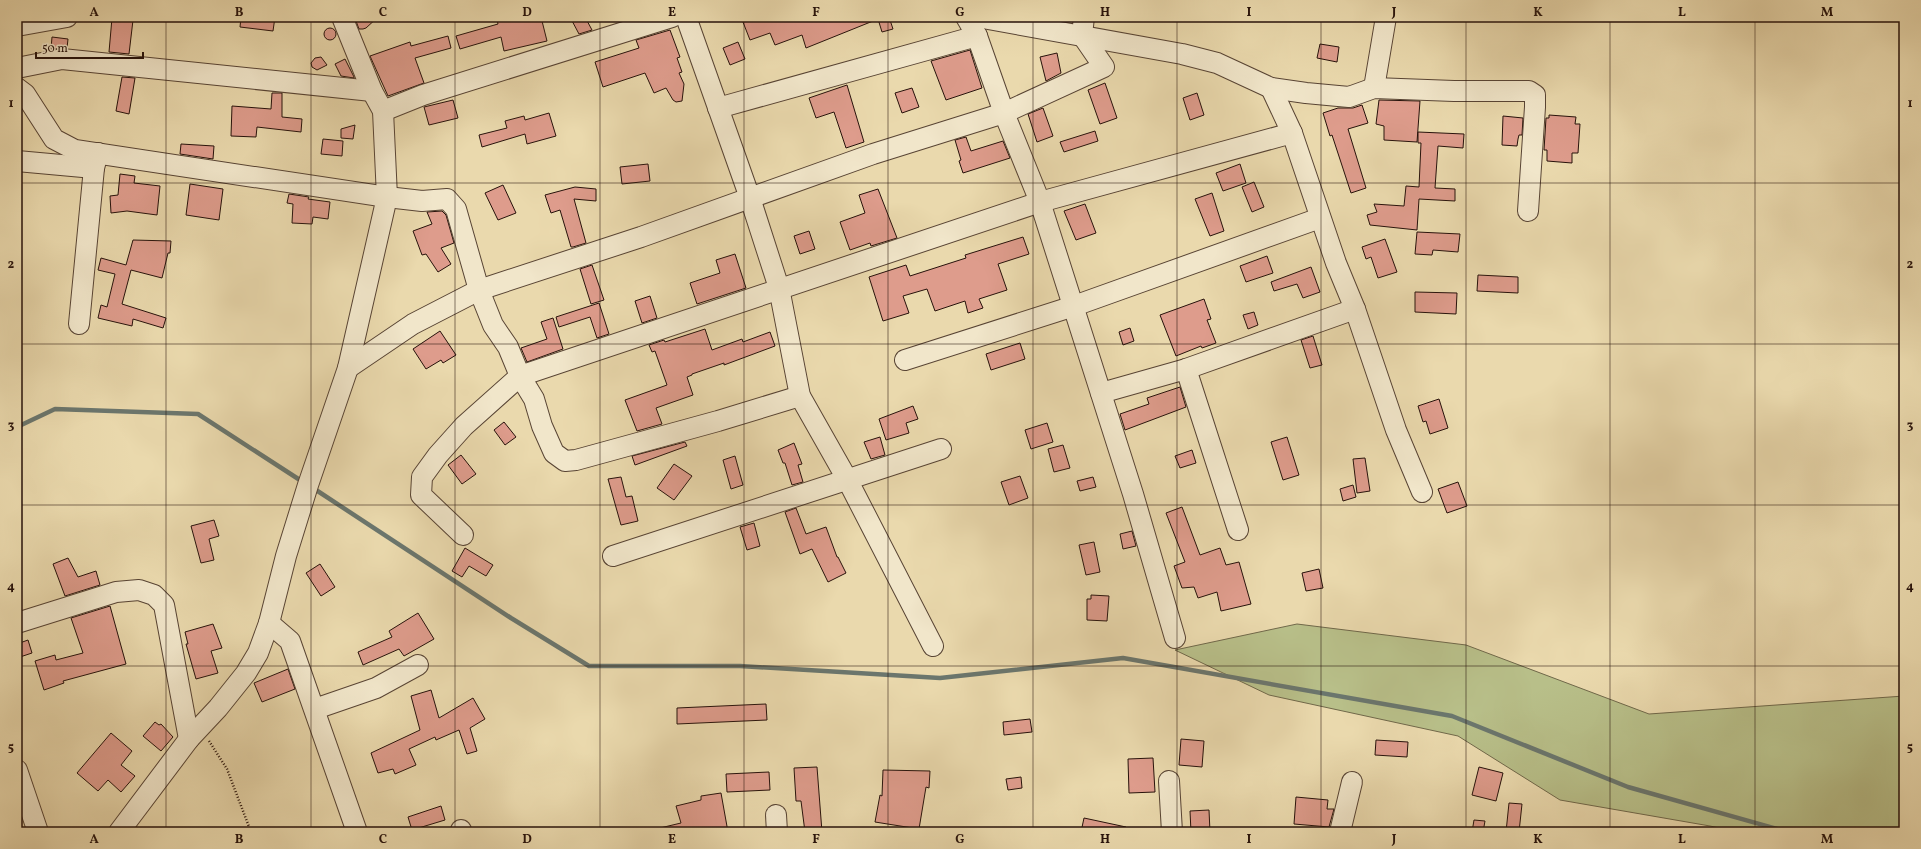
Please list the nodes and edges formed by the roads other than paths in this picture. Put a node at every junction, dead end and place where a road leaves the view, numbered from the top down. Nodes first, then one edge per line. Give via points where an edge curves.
1 (67, 17) edge
2 (342, 17) edge
3 (672, 17) edge
4 (686, 17) edge
5 (966, 17) edge
6 (1386, 17) edge
7 (17, 26) edge
8 (977, 26) edge
9 (1083, 26) edge
10 (17, 68) edge
11 (17, 88) edge
12 (1271, 88) junction
13 (1374, 88) junction
14 (372, 91) junction
15 (718, 108) junction
16 (382, 111) junction
17 (1004, 113) junction
18 (1292, 133) junction
19 (17, 161) edge
20 (96, 161) junction
21 (388, 197) junction
22 (750, 198) junction
23 (1040, 202) junction
24 (1528, 212) dead end
25 (1320, 218) junction
26 (779, 288) junction
27 (479, 290) junction
28 (1074, 306) junction
29 (1355, 308) junction
30 (79, 324) dead end
31 (905, 360) dead end
32 (348, 368) junction
33 (1186, 369) junction
34 (520, 376) junction
35 (1101, 393) junction
36 (800, 396) junction
37 (941, 449) dead end
38 (847, 479) junction
39 (1422, 492) dead end
40 (1238, 530) dead end
41 (463, 535) dead end
42 (613, 556) dead end
43 (17, 623) edge
44 (269, 623) junction
45 (1174, 638) dead end
46 (933, 646) dead end
47 (418, 665) dead end
48 (315, 709) junction
49 (195, 733) junction
50 (17, 770) edge
51 (1169, 781) dead end
52 (1352, 782) dead end
53 (38, 832) edge
54 (119, 832) edge
55 (357, 832) edge
56 (1172, 832) edge
57 (1340, 832) edge

1 - 7 street
2 - 14 street
3 - 16 street via 438,90
4 - 15 street
5 - 8 street
6 - 13 street
8 - 9 street
8 - 15 street
8 - 17 street
9 - 12 street via 1217,63
9 - 17 street via 1104,67
10 - 14 street via 62,59
11 - 20 street via 25,94 54,139
12 - 13 street via 1349,97
12 - 18 street
13 - 24 street via 1529,91 1535,95
14 - 16 street
15 - 22 street
16 - 21 street
17 - 22 street via 873,154
17 - 23 street
18 - 23 street
18 - 25 street
19 - 20 street
20 - 21 street
20 - 30 street
21 - 27 street via 422,201 447,199 456,209
21 - 32 street
22 - 26 street
22 - 27 street
23 - 26 street
23 - 28 street
25 - 28 street
25 - 29 street
26 - 34 street
26 - 36 street
27 - 32 street via 413,324
27 - 34 street
28 - 31 street
28 - 35 street
29 - 33 street
29 - 39 street via 1396,430
32 - 44 street via 286,556
33 - 35 street
33 - 40 street
34 - 36 street via 534,399 554,453 565,461 703,425
34 - 41 street via 464,426 422,477 421,495
35 - 45 street
36 - 38 street
37 - 38 street
38 - 42 street
38 - 46 street
43 - 49 street via 116,592 139,590 154,595 164,605
44 - 48 street via 290,641
44 - 49 street via 258,653 246,673
47 - 48 street via 376,688
48 - 55 street
49 - 54 street
50 - 53 street
51 - 56 street
52 - 57 street

